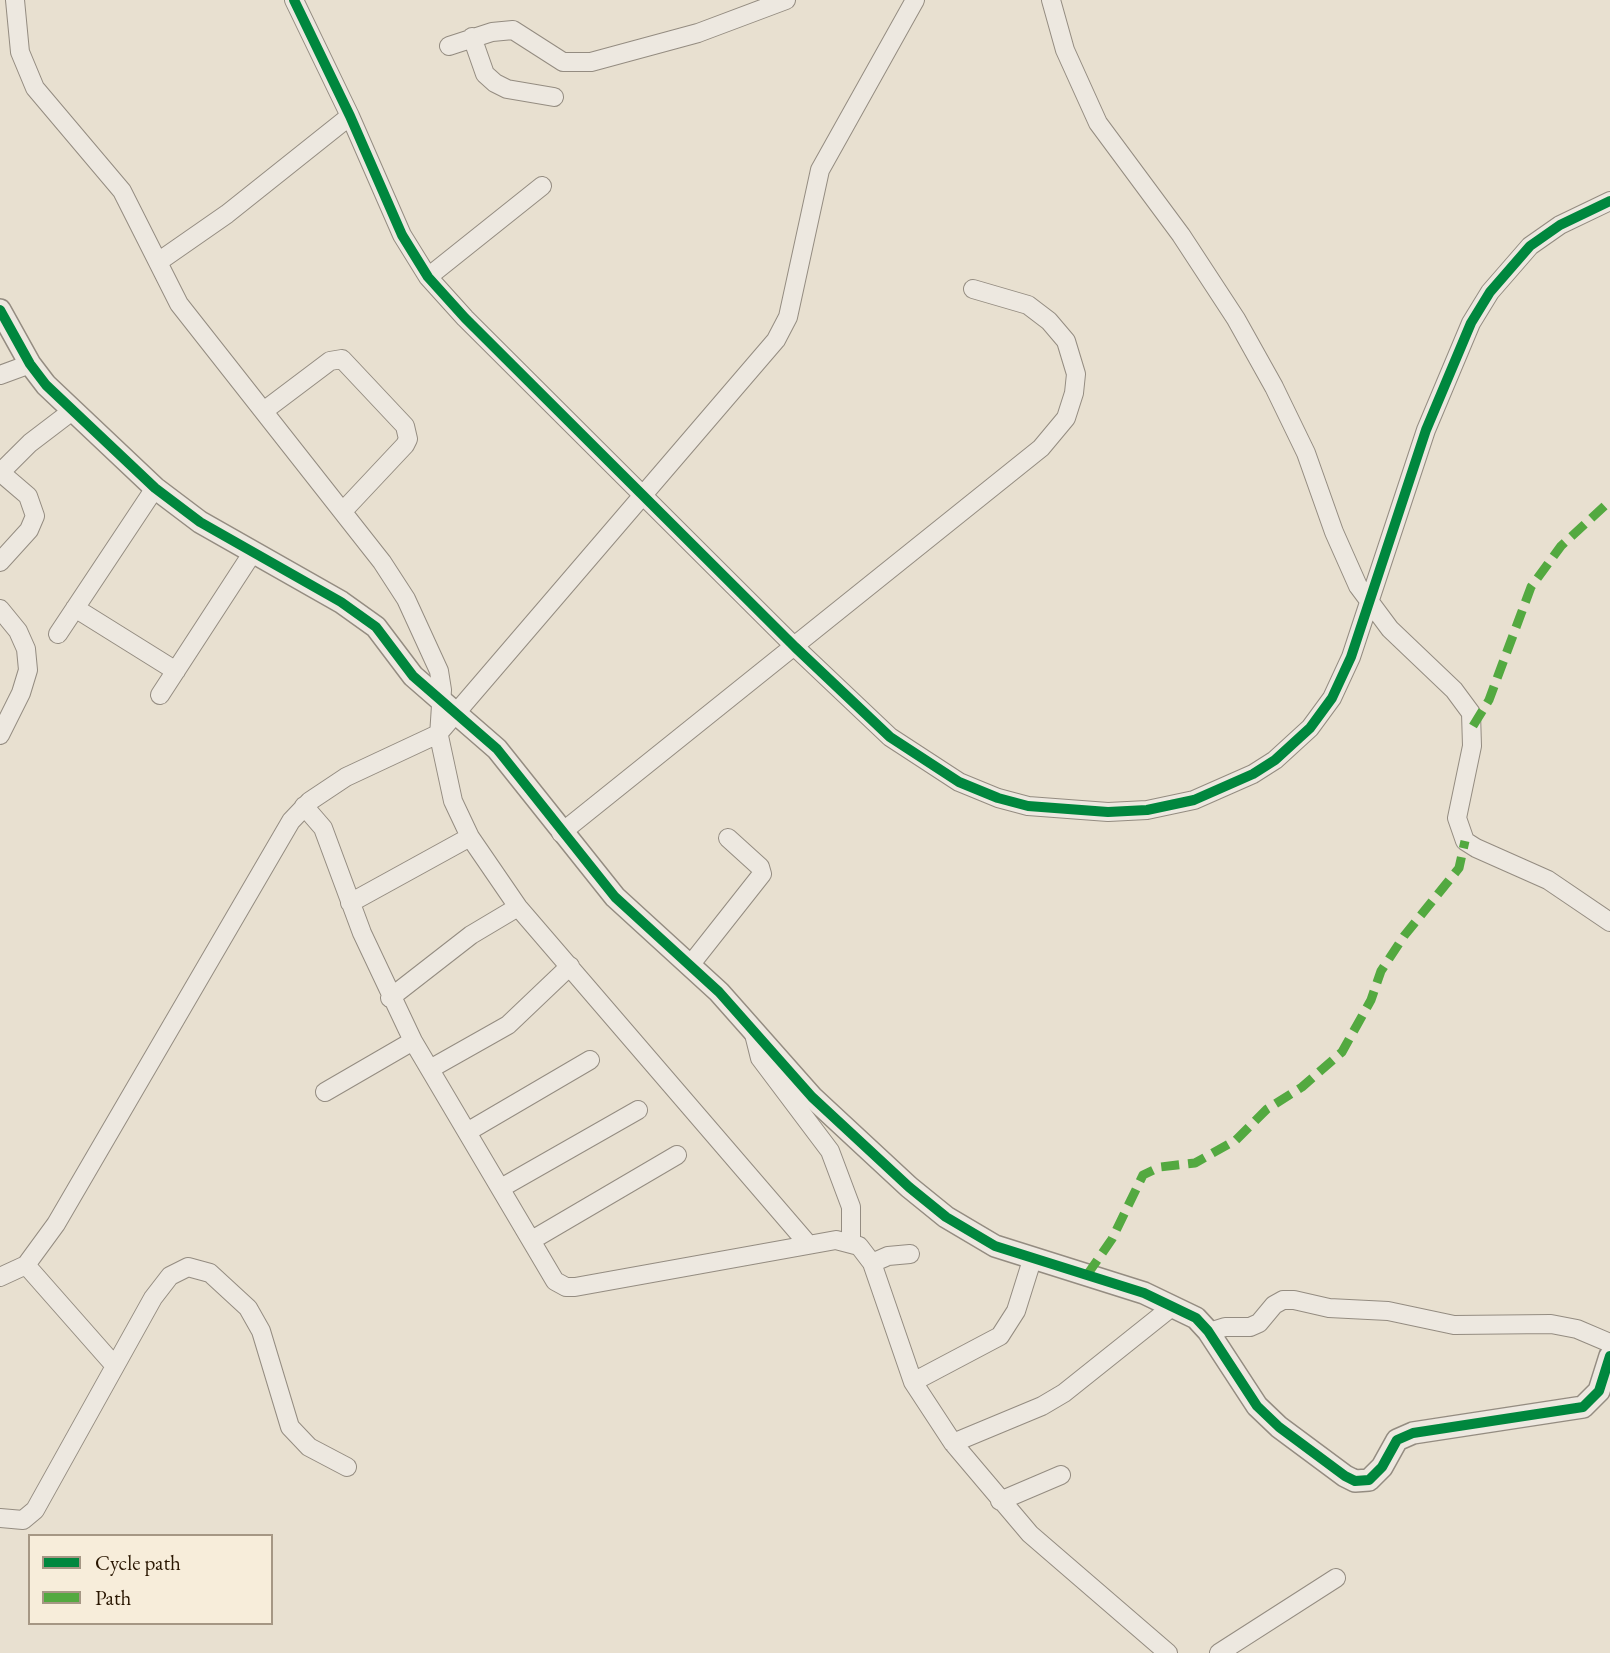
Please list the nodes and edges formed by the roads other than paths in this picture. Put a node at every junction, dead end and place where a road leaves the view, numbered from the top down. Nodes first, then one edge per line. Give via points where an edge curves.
1 (15, 0) edge
2 (294, 0) edge
3 (786, 0) edge
4 (915, 0) edge
5 (1051, 0) edge
6 (472, 37) junction
7 (449, 46) dead end
8 (554, 97) dead end
9 (351, 116) junction
10 (542, 186) dead end
11 (1610, 201) edge
12 (158, 262) junction
13 (429, 277) junction
14 (973, 289) dead end
15 (0, 310) edge
16 (30, 365) junction
17 (0, 375) edge
18 (265, 410) junction
19 (72, 411) junction
20 (1, 472) edge
21 (155, 488) junction
22 (642, 494) junction
23 (343, 510) junction
24 (253, 552) junction
25 (0, 562) edge
26 (1369, 604) junction
27 (75, 608) junction
28 (0, 609) edge
29 (58, 634) dead end
30 (795, 648) junction
31 (176, 671) junction
32 (160, 695) dead end
33 (449, 707) junction
34 (438, 734) junction
35 (0, 735) edge
36 (304, 806) junction
37 (561, 833) junction
38 (470, 837) junction
39 (729, 838) dead end
40 (350, 903) junction
41 (518, 907) junction
42 (1610, 922) edge
43 (691, 964) junction
44 (570, 966) junction
45 (390, 998) junction
46 (753, 1030) junction
47 (413, 1041) junction
48 (590, 1060) dead end
49 (430, 1069) junction
50 (325, 1092) dead end
51 (638, 1110) dead end
52 (467, 1132) junction
53 (677, 1155) dead end
54 (501, 1188) junction
55 (531, 1240) junction
56 (851, 1243) junction
57 (808, 1244) junction
58 (910, 1254) dead end
59 (1032, 1260) junction
60 (872, 1263) junction
61 (26, 1265) junction
62 (0, 1277) edge
63 (1173, 1306) junction
64 (1209, 1332) junction
65 (1610, 1343) edge
66 (1610, 1356) edge
67 (115, 1366) junction
68 (913, 1382) junction
69 (953, 1444) junction
70 (346, 1467) dead end
71 (1061, 1475) dead end
72 (1000, 1502) junction
73 (0, 1518) edge
74 (1336, 1578) dead end
75 (1168, 1653) edge
76 (1219, 1653) edge

1 - 12 street via 20,52 29,79 122,191
2 - 9 street
3 - 6 street via 698,33 591,62 563,62 516,31
4 - 22 street via 820,170 783,329
5 - 26 street via 1065,50 1098,123 1181,235 1236,318 1274,387 1306,453 1343,555
6 - 7 street
6 - 8 street via 485,74 495,83
9 - 12 street
9 - 13 street via 402,234
10 - 13 street
11 - 26 street via 1560,225 1530,246 1471,323 1434,406
12 - 18 street via 188,316
13 - 22 street
14 - 30 street via 1028,306 1066,341 1076,374 1066,418 1041,448
15 - 16 street
16 - 17 street
16 - 19 street
18 - 23 street
18 - 23 street via 330,361 342,359 405,426 405,445
19 - 20 street
19 - 21 street
20 - 25 street via 28,496 35,516 29,530
21 - 24 street via 200,522
21 - 27 street
22 - 30 street
22 - 33 street
23 - 33 street via 413,612
24 - 31 street
24 - 33 street via 366,618 413,676
26 - 30 street via 1332,698 1293,745 1254,774 1214,793 1137,811 1049,809 1015,803 968,786 899,745
26 - 42 street via 1471,713 1472,746 1457,818 1465,841 1548,880
27 - 29 street
27 - 31 street
28 - 35 street via 18,631 28,670 22,693
30 - 37 street
31 - 32 street
33 - 34 street
33 - 37 street via 497,748
34 - 36 street via 359,770
34 - 38 street via 453,801
36 - 40 street via 323,828
36 - 61 street via 291,821 72,1197
37 - 43 street via 615,897
38 - 40 street
38 - 41 street
39 - 43 street via 762,874
40 - 45 street
41 - 44 street
41 - 45 street via 471,935
43 - 46 street
44 - 49 street via 508,1025
44 - 57 street
45 - 47 street
46 - 56 street via 760,1058 830,1151 851,1208
46 - 59 street via 829,1114 932,1206 987,1242
47 - 49 street
47 - 50 street
48 - 52 street
49 - 52 street
51 - 54 street
52 - 54 street
53 - 55 street
54 - 55 street
55 - 57 street via 555,1281 566,1287
56 - 57 street
56 - 60 street
58 - 60 street
59 - 63 street
59 - 68 street via 1016,1311 1000,1336
60 - 68 street
61 - 62 street
61 - 67 street
63 - 64 street via 1196,1318
63 - 69 street via 1054,1399
64 - 65 street via 1250,1327 1283,1300 1294,1300 1329,1308 1388,1311 1454,1325 1551,1324
64 - 66 street via 1257,1406 1345,1476 1360,1482 1378,1472 1402,1437 1583,1407 1599,1391
67 - 70 street via 165,1280 186,1267 204,1270 226,1285 256,1319 290,1427 305,1444
67 - 73 street via 35,1510 23,1520
68 - 69 street
69 - 72 street
71 - 72 street
72 - 75 street via 1030,1534
74 - 76 street

